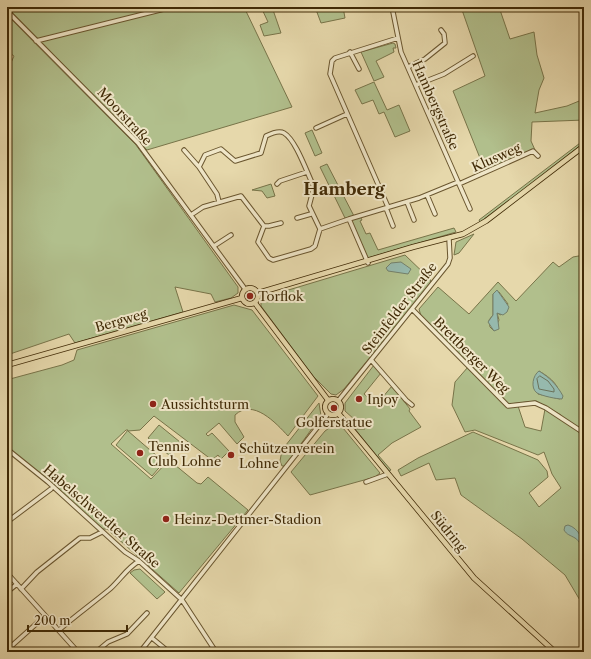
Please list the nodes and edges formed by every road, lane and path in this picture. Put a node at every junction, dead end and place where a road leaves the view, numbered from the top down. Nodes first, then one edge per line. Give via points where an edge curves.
1 (172, 7) edge
2 (392, 7) edge
3 (7, 12) edge
4 (441, 30) dead end
5 (398, 38) junction
6 (36, 41) junction
7 (350, 52) junction
8 (474, 56) dead end
9 (408, 67) junction
10 (359, 69) dead end
11 (416, 85) junction
12 (347, 114) junction
13 (316, 128) dead end
14 (584, 146) edge
15 (184, 150) dead end
16 (538, 156) dead end
17 (199, 167) junction
18 (307, 172) junction
19 (459, 183) junction
20 (277, 184) dead end
21 (427, 195) junction
22 (220, 202) junction
23 (407, 202) junction
24 (387, 207) junction
25 (470, 209) dead end
26 (311, 214) junction
27 (436, 214) dead end
28 (191, 215) junction
29 (297, 218) dead end
30 (349, 219) junction
31 (414, 220) dead end
32 (281, 223) dead end
33 (264, 226) junction
34 (393, 226) dead end
35 (320, 229) junction
36 (231, 235) dead end
37 (449, 239) junction
38 (214, 246) junction
39 (368, 262) junction
40 (246, 289) junction
41 (258, 293) junction
42 (242, 298) junction
43 (255, 303) junction
44 (413, 310) junction
45 (372, 360) junction
46 (7, 365) edge
47 (328, 400) junction
48 (338, 401) junction
49 (412, 405) dead end
50 (338, 413) junction
51 (328, 414) junction
52 (584, 433) edge
53 (7, 449) edge
54 (388, 474) junction
55 (366, 482) dead end
56 (51, 489) dead end
57 (7, 522) edge
58 (102, 532) junction
59 (139, 561) junction
60 (7, 573) edge
61 (17, 584) junction
62 (21, 589) junction
63 (7, 592) edge
64 (182, 600) junction
65 (147, 613) dead end
66 (46, 616) junction
67 (59, 630) junction
68 (152, 638) junction
69 (7, 650) edge
70 (78, 652) edge
71 (96, 652) edge
72 (140, 652) edge
73 (169, 652) edge
74 (216, 652) edge
75 (555, 652) edge

1 - 6 street
2 - 5 street, Hambergstraße
3 - 6 street, Moorstraße
4 - 9 street via 445,43 425,59
5 - 7 street
5 - 9 street, Hambergstraße
6 - 28 street, Moorstraße via 125,129
7 - 10 street
7 - 12 street via 333,59 330,74
8 - 11 street via 444,74
9 - 11 street, Hambergstraße
11 - 19 street, Hambergstraße
12 - 13 street
12 - 24 street
14 - 37 main road via 476,228
15 - 17 street
16 - 19 street, Klusweg via 533,151
17 - 18 street via 206,154 220,149 235,161 259,154 266,136 280,131 292,142
17 - 22 street
18 - 20 street
18 - 26 street via 315,189 309,204
19 - 21 street
19 - 25 street, Hambergstraße
21 - 23 street
21 - 27 street
22 - 28 street via 203,207
22 - 33 street via 241,196
23 - 24 street
23 - 31 street
24 - 30 street
24 - 34 street
26 - 29 street
26 - 35 street
28 - 38 street, Moorstraße
30 - 35 street
30 - 39 street
32 - 33 street
33 - 35 street via 258,242 273,260 313,248
36 - 38 street
37 - 39 main road via 413,247
37 - 44 street, Steinfelder Straße via 448,264
38 - 40 street, Moorstraße
39 - 41 main road
40 - 41 main road via 254,288
40 - 42 main road via 242,293
41 - 43 main road
42 - 43 main road via 248,304
42 - 46 main road, Bergweg
43 - 47 main road
44 - 45 street, Steinfelder Straße
44 - 52 street, Brettberger Weg via 508,406 536,403
45 - 48 street, Steinfelder Straße
45 - 49 street
47 - 48 main road
47 - 51 main road via 325,407
48 - 50 main road via 341,406
50 - 51 main road
50 - 54 main road, Südring
51 - 64 street
53 - 58 street, Habelschwerdter Straße via 48,482
54 - 55 street
54 - 75 main road, Südring via 474,578
56 - 57 street
58 - 59 street, Habelschwerdter Straße
58 - 62 street via 90,538 80,538 37,572
59 - 64 street, Habelschwerdter Straße
59 - 67 street
60 - 61 street
61 - 62 street
61 - 63 street
62 - 66 street
64 - 68 street
64 - 74 street, Habelschwerdter Straße
65 - 71 street via 127,634 108,642
66 - 67 street
66 - 69 street
67 - 70 street
68 - 72 street
68 - 73 street

